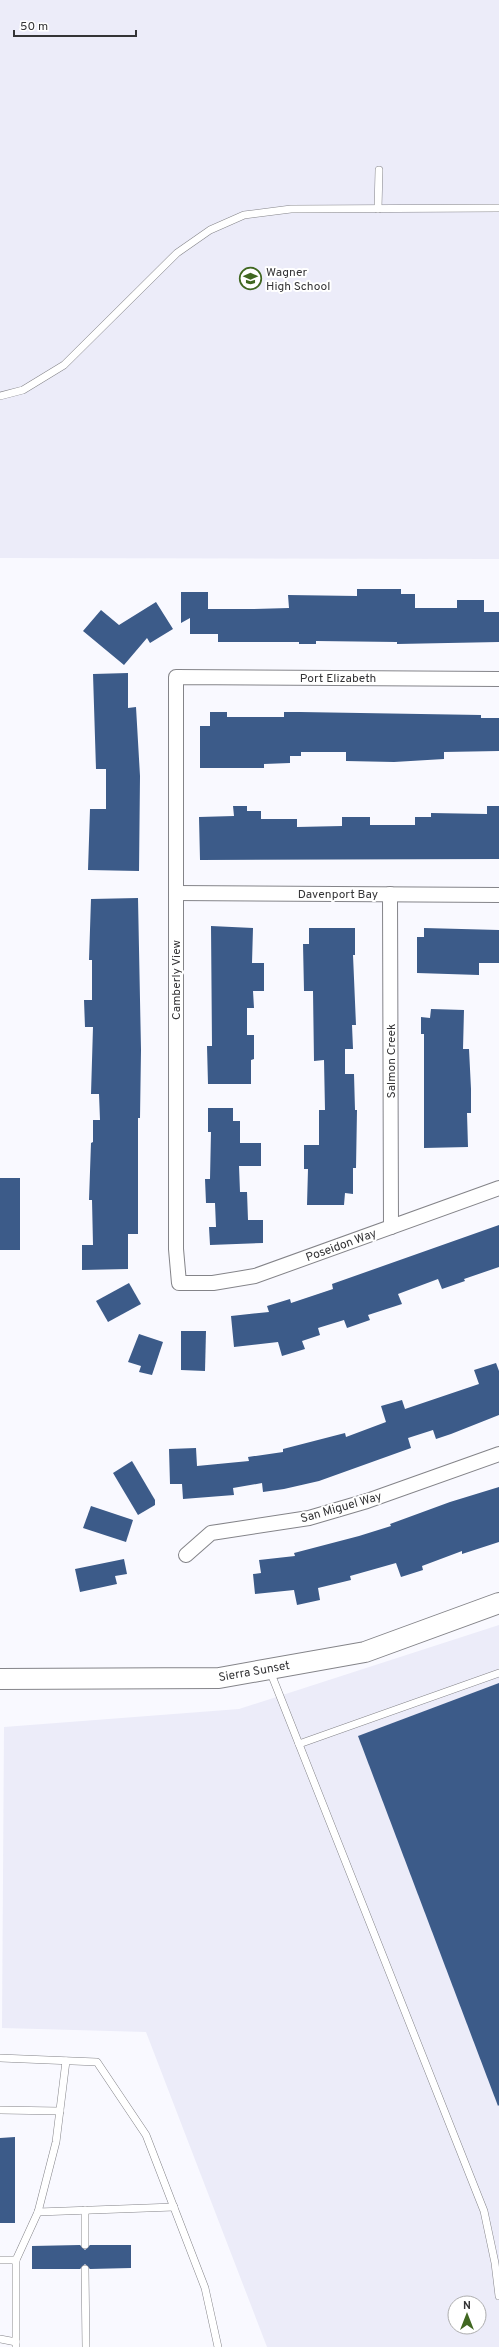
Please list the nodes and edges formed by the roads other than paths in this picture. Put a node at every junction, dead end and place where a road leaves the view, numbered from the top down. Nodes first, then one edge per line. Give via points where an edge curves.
1 (379, 170) dead end
2 (499, 208) edge
3 (378, 209) junction
4 (0, 396) edge
5 (176, 677) joint
6 (499, 679) edge
7 (176, 893) junction
8 (390, 894) junction
9 (499, 895) edge
10 (499, 1188) edge
11 (391, 1227) junction
12 (179, 1283) joint
13 (499, 1454) edge
14 (186, 1555) dead end
15 (499, 1603) edge
16 (269, 1669) junction
17 (499, 1673) edge
18 (0, 1679) edge
19 (299, 1744) junction
20 (0, 2058) edge
21 (66, 2061) junction
22 (0, 2110) edge
23 (60, 2111) junction
24 (174, 2207) junction
25 (84, 2210) junction
26 (38, 2212) junction
27 (85, 2245) dead end
28 (0, 2260) edge
29 (16, 2260) junction
30 (85, 2269) dead end
31 (499, 2296) edge
32 (0, 2339) edge
33 (16, 2344) edge
34 (86, 2347) edge
35 (218, 2347) edge

1 - 3 lane
2 - 3 lane
3 - 4 lane via 291,210 244,215 210,230 177,253 64,365 23,390
5 - 6 street, Port Elizabeth
5 - 7 street, Camberly View
7 - 8 street, Davenport Bay
7 - 12 street, Camberly View via 176,1249
8 - 9 street, Davenport Bay
8 - 11 street, Salmon Creek
10 - 11 street, Poseidon Way
11 - 12 street, Poseidon Way via 255,1276 213,1283
13 - 14 street, San Miguel Way via 367,1501 310,1518 211,1533
15 - 16 street, Sierra Sunset via 365,1652
16 - 18 street, Sierra Sunset via 219,1678
16 - 19 lane
17 - 19 lane
19 - 31 lane via 484,2211
20 - 21 lane
21 - 23 lane
21 - 24 lane via 97,2062 146,2135
22 - 23 lane
23 - 26 lane via 56,2142
24 - 25 lane
24 - 35 lane via 205,2288
25 - 26 lane
25 - 27 lane
26 - 29 lane
28 - 29 lane
29 - 33 lane
30 - 34 lane
32 - 33 lane

